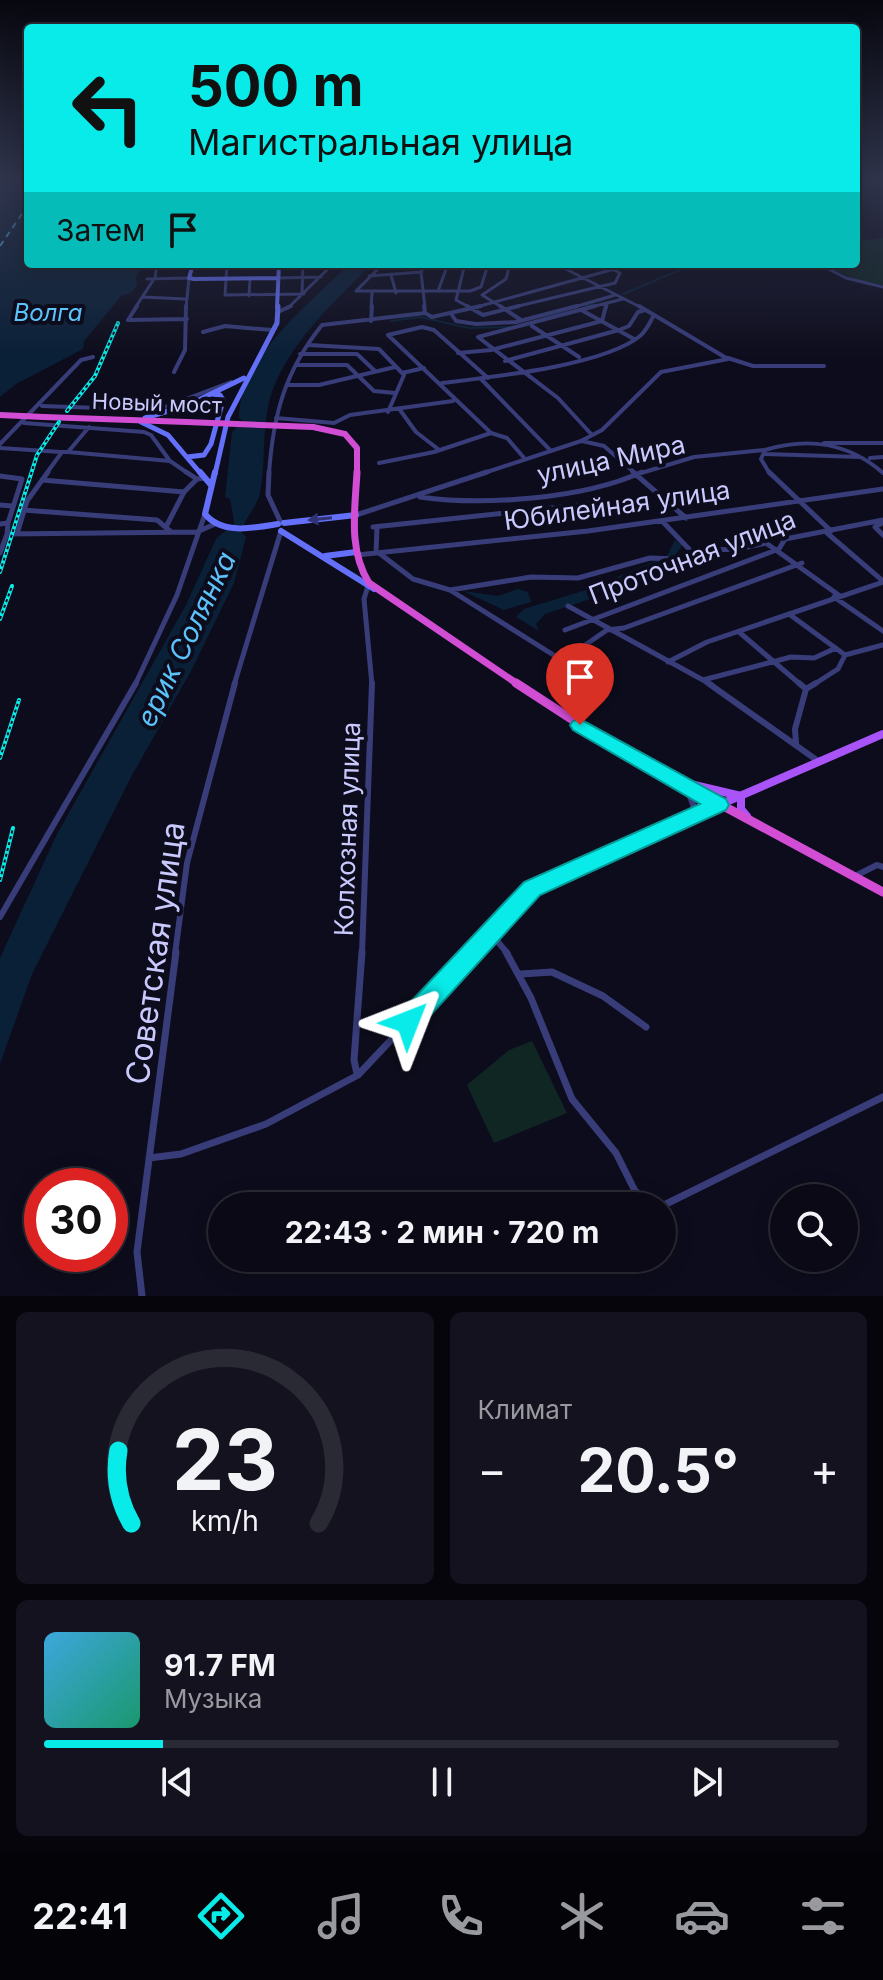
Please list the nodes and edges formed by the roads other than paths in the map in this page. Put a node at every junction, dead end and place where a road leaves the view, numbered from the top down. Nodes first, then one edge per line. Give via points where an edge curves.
1 (156, 268) edge
2 (192, 268) edge
3 (226, 268) edge
4 (279, 268) edge
5 (303, 268) edge
6 (330, 268) edge
7 (378, 268) edge
8 (424, 268) edge
9 (447, 268) edge
10 (463, 268) edge
11 (487, 268) edge
12 (510, 268) edge
13 (564, 268) edge
14 (616, 268) edge
15 (827, 268) edge
16 (612, 269) junction
17 (421, 272) junction
18 (391, 275) junction
19 (369, 276) junction
20 (303, 277) junction
21 (322, 277) junction
22 (582, 277) junction
23 (189, 278) junction
24 (250, 278) junction
25 (278, 278) junction
26 (147, 279) dead end
27 (155, 279) junction
28 (225, 279) junction
29 (601, 287) junction
30 (883, 287) edge
31 (438, 291) junction
32 (456, 291) junction
33 (425, 292) junction
34 (303, 293) junction
35 (372, 293) junction
36 (396, 293) junction
37 (278, 295) junction
38 (249, 296) junction
39 (141, 297) junction
40 (620, 297) junction
41 (185, 299) junction
42 (492, 301) junction
43 (607, 304) junction
44 (468, 309) junction
45 (646, 310) junction
46 (507, 311) junction
47 (583, 311) junction
48 (278, 312) junction
49 (425, 313) junction
50 (453, 314) junction
51 (654, 315) junction
52 (187, 319) junction
53 (521, 320) junction
54 (371, 321) junction
55 (602, 321) junction
56 (532, 326) junction
57 (272, 330) junction
58 (619, 330) junction
59 (203, 332) dead end
60 (549, 336) junction
61 (635, 340) junction
62 (308, 345) junction
63 (564, 346) junction
64 (491, 350) junction
65 (457, 353) junction
66 (299, 354) junction
67 (93, 357) dead end
68 (580, 357) junction
69 (726, 360) junction
70 (505, 361) junction
71 (297, 365) junction
72 (396, 366) junction
73 (824, 366) dead end
74 (424, 368) junction
75 (375, 371) junction
76 (174, 372) dead end
77 (521, 372) junction
78 (402, 373) junction
79 (246, 376) junction
80 (357, 376) junction
81 (488, 378) junction
82 (481, 379) junction
83 (442, 383) junction
84 (288, 385) junction
85 (395, 393) junction
86 (212, 394) junction
87 (453, 401) junction
88 (42, 406) junction
89 (400, 410) junction
90 (388, 412) junction
91 (0, 415) edge
92 (276, 418) junction
93 (135, 420) junction
94 (24, 423) junction
95 (90, 426) junction
96 (491, 433) junction
97 (592, 435) junction
98 (581, 441) junction
99 (819, 443) junction
100 (883, 443) edge
101 (0, 446) edge
102 (438, 449) junction
103 (551, 451) junction
104 (65, 452) junction
105 (765, 452) junction
106 (187, 457) junction
107 (883, 457) edge
108 (868, 458) junction
109 (525, 459) junction
110 (170, 461) junction
111 (379, 463) dead end
112 (637, 473) junction
113 (883, 473) edge
114 (0, 476) edge
115 (201, 478) junction
116 (42, 480) junction
117 (211, 485) junction
118 (883, 489) edge
119 (184, 492) junction
120 (417, 497) junction
121 (627, 500) dead end
122 (799, 502) junction
123 (0, 505) edge
124 (12, 506) junction
125 (23, 510) junction
126 (205, 514) junction
127 (356, 515) junction
128 (686, 518) junction
129 (662, 521) junction
130 (883, 521) edge
131 (8, 523) junction
132 (0, 524) edge
133 (215, 524) junction
134 (280, 526) junction
135 (169, 528) junction
136 (197, 532) junction
137 (829, 532) junction
138 (7, 534) junction
139 (17, 534) junction
140 (883, 535) edge
141 (779, 549) junction
142 (690, 551) junction
143 (315, 552) junction
144 (0, 553) edge
145 (356, 553) junction
146 (377, 553) junction
147 (800, 563) junction
148 (883, 581) edge
149 (368, 586) junction
150 (450, 590) junction
151 (837, 596) junction
152 (387, 597) junction
153 (568, 606) dead end
154 (789, 614) junction
155 (591, 618) junction
156 (565, 630) dead end
157 (607, 630) junction
158 (883, 631) edge
159 (739, 632) junction
160 (883, 645) edge
161 (836, 648) junction
162 (845, 655) junction
163 (668, 662) junction
164 (777, 663) junction
165 (702, 680) junction
166 (806, 689) junction
167 (883, 734) edge
168 (796, 743) junction
169 (819, 761) junction
170 (673, 779) junction
171 (687, 787) junction
172 (741, 796) junction
173 (719, 805) junction
174 (696, 813) junction
175 (753, 823) junction
176 (881, 864) edge
177 (853, 878) junction
178 (883, 892) edge
179 (0, 917) edge
180 (489, 931) junction
181 (521, 974) junction
182 (646, 1027) dead end
183 (358, 1075) junction
184 (883, 1097) edge
185 (149, 1158) junction
186 (637, 1192) edge
187 (676, 1199) edge
188 (142, 1296) edge

1 - 27 street
2 - 23 main road
3 - 28 street
4 - 25 main road
5 - 20 street
6 - 21 street
7 - 19 street
8 - 17 street
9 - 31 street
10 - 32 street
11 - 32 street via 480,287
12 - 42 street via 506,279 482,295
13 - 22 street
14 - 16 street
15 - 30 street
16 - 22 street
16 - 29 street via 620,274 617,282
17 - 18 street
17 - 33 street
18 - 19 street
18 - 36 street
19 - 35 street via 356,291
20 - 21 street
20 - 25 street
20 - 34 street
21 - 34 street
22 - 29 street
22 - 42 street
23 - 27 street
23 - 28 main road
23 - 41 street
24 - 25 main road
24 - 28 main road
24 - 38 street
25 - 37 main road
26 - 27 street
27 - 39 street
28 - 38 street via 224,294
29 - 40 street
29 - 46 street
31 - 32 street
31 - 33 street
32 - 44 street via 456,300
33 - 36 street
33 - 49 street
34 - 37 street
34 - 48 street
35 - 36 street
35 - 54 street
37 - 38 street
37 - 48 main road
39 - 41 street
39 - 52 street via 129,321
40 - 43 street
40 - 45 street
40 - 53 street
41 - 52 street
42 - 44 street
42 - 46 street
43 - 47 street
43 - 55 street
44 - 46 street via 483,315
44 - 50 street
45 - 51 street
45 - 58 street
46 - 53 street
47 - 55 street
47 - 56 street
48 - 57 main road
49 - 50 street
49 - 54 street
50 - 53 street via 456,321 481,326
51 - 61 street
51 - 69 street
52 - 76 street via 184,354
54 - 62 street via 326,324
55 - 58 street
55 - 60 street
56 - 60 street
56 - 64 street via 478,337
57 - 59 street via 225,326
57 - 79 main road
58 - 61 street
58 - 63 street
60 - 63 street
60 - 64 street
61 - 68 street
62 - 66 street
62 - 72 street via 375,348
63 - 68 street
63 - 70 street
64 - 65 street
64 - 70 street
65 - 74 street via 434,330 422,327 388,335
65 - 81 street
66 - 71 street
66 - 75 street via 357,354
67 - 88 street via 81,360
68 - 77 street
69 - 73 street via 753,366
69 - 97 street via 661,372
70 - 77 street
71 - 80 street via 345,364
71 - 84 street
72 - 75 street
72 - 78 street
74 - 78 street
74 - 83 street
75 - 80 street
77 - 81 street
77 - 97 street via 558,398
78 - 85 street
79 - 86 main road
79 - 88 street via 157,410
79 - 117 main road via 228,417
80 - 84 street via 319,385
80 - 85 street via 376,392
81 - 82 street
82 - 83 street
82 - 103 street
83 - 87 street
84 - 92 street
85 - 90 street
86 - 93 main road
86 - 106 main road via 223,400 209,451
87 - 89 street
87 - 96 street
88 - 94 street
89 - 90 street
89 - 102 street
90 - 92 street via 350,415 334,423
91 - 93 highway, Новый мост, bridge
92 - 134 street via 268,495
93 - 106 main road via 161,429
93 - 127 highway, Новый мост, bridge via 313,427 345,434 357,448
94 - 95 street
94 - 101 street via 18,422
95 - 104 street
95 - 110 street via 144,432
96 - 102 street
96 - 109 street via 507,438
97 - 98 street
98 - 103 street
98 - 112 street via 602,445
99 - 100 street
99 - 105 street via 790,442
99 - 108 street
101 - 104 street
102 - 111 street
103 - 109 street
104 - 110 street
104 - 116 street
105 - 108 street
105 - 112 street, улица Мира via 748,449
105 - 122 street via 761,459 772,477
106 - 115 main road
107 - 108 street
108 - 113 street
109 - 120 street
110 - 115 street
112 - 120 street, улица Мира via 531,495 447,502
112 - 128 street
114 - 124 street via 22,479
115 - 117 main road
115 - 119 street
116 - 119 street
116 - 125 street
117 - 126 main road
118 - 122 street, Юбилейная улица
119 - 135 street
120 - 127 street
121 - 146 street via 375,527
122 - 128 street, Юбилейная улица
122 - 137 street
123 - 124 street
124 - 131 street
125 - 135 street via 157,520
125 - 139 street
126 - 133 main road
126 - 136 street
127 -> 134 main road
127 - 145 highway, Новый мост
128 - 129 street, Юбилейная улица
129 - 142 street
129 - 146 street, Юбилейная улица
130 - 137 street, Проточная улица
130 - 140 street via 875,527
131 - 132 street
131 - 138 street
133 - 134 main road
133 - 136 street
134 - 143 main road
134 - 185 street, Советская улица via 187,863
135 - 136 street
135 - 139 street via 73,536
136 - 179 street via 177,595 135,689
137 - 141 street, Проточная улица via 785,539
137 - 148 street
138 - 139 street
138 - 144 street
141 - 142 street, Проточная улица via 762,542
141 - 147 street
141 - 155 street, Проточная улица
142 - 150 street, Проточная улица via 677,559 661,557 578,578 531,577
143 - 145 main road via 336,557
143 - 149 main road
145 - 146 street, Юбилейная улица
145 - 152 highway via 364,577
146 - 150 street via 421,583
147 - 151 street
147 - 157 street
148 - 151 street
149 - 152 main road
149 - 183 street, Колхозная улица via 364,599 372,684 354,1060
150 - 157 street via 561,662
151 - 154 street
151 - 158 street
152 - 170 highway via 561,714
153 - 155 street
154 - 159 street
154 - 161 street
155 - 156 street, Проточная улица
155 - 157 street
157 - 163 street
159 - 163 street
159 - 164 street
160 - 162 street
161 - 162 street
161 - 164 street via 814,658 791,657
162 - 166 street via 838,669
163 - 165 street
164 - 165 street
164 - 166 street
165 - 168 street
166 - 168 street
167 - 169 main road
168 - 169 street
169 - 172 main road
170 - 171 highway
170 - 172 main road
171 - 173 highway
171 - 174 street
172 - 173 main road
172 - 175 main road via 741,809
173 - 174 street
173 - 175 highway
174 - 180 street via 543,882
175 - 177 highway
176 - 177 street
177 - 178 highway
180 - 181 street
180 - 183 street via 452,978
181 - 182 street via 552,972 603,996
181 - 186 street via 545,1040 587,1121 615,1150
183 - 185 street via 266,1124 181,1154
184 - 187 street
185 - 188 street, Советская улица via 137,1252

